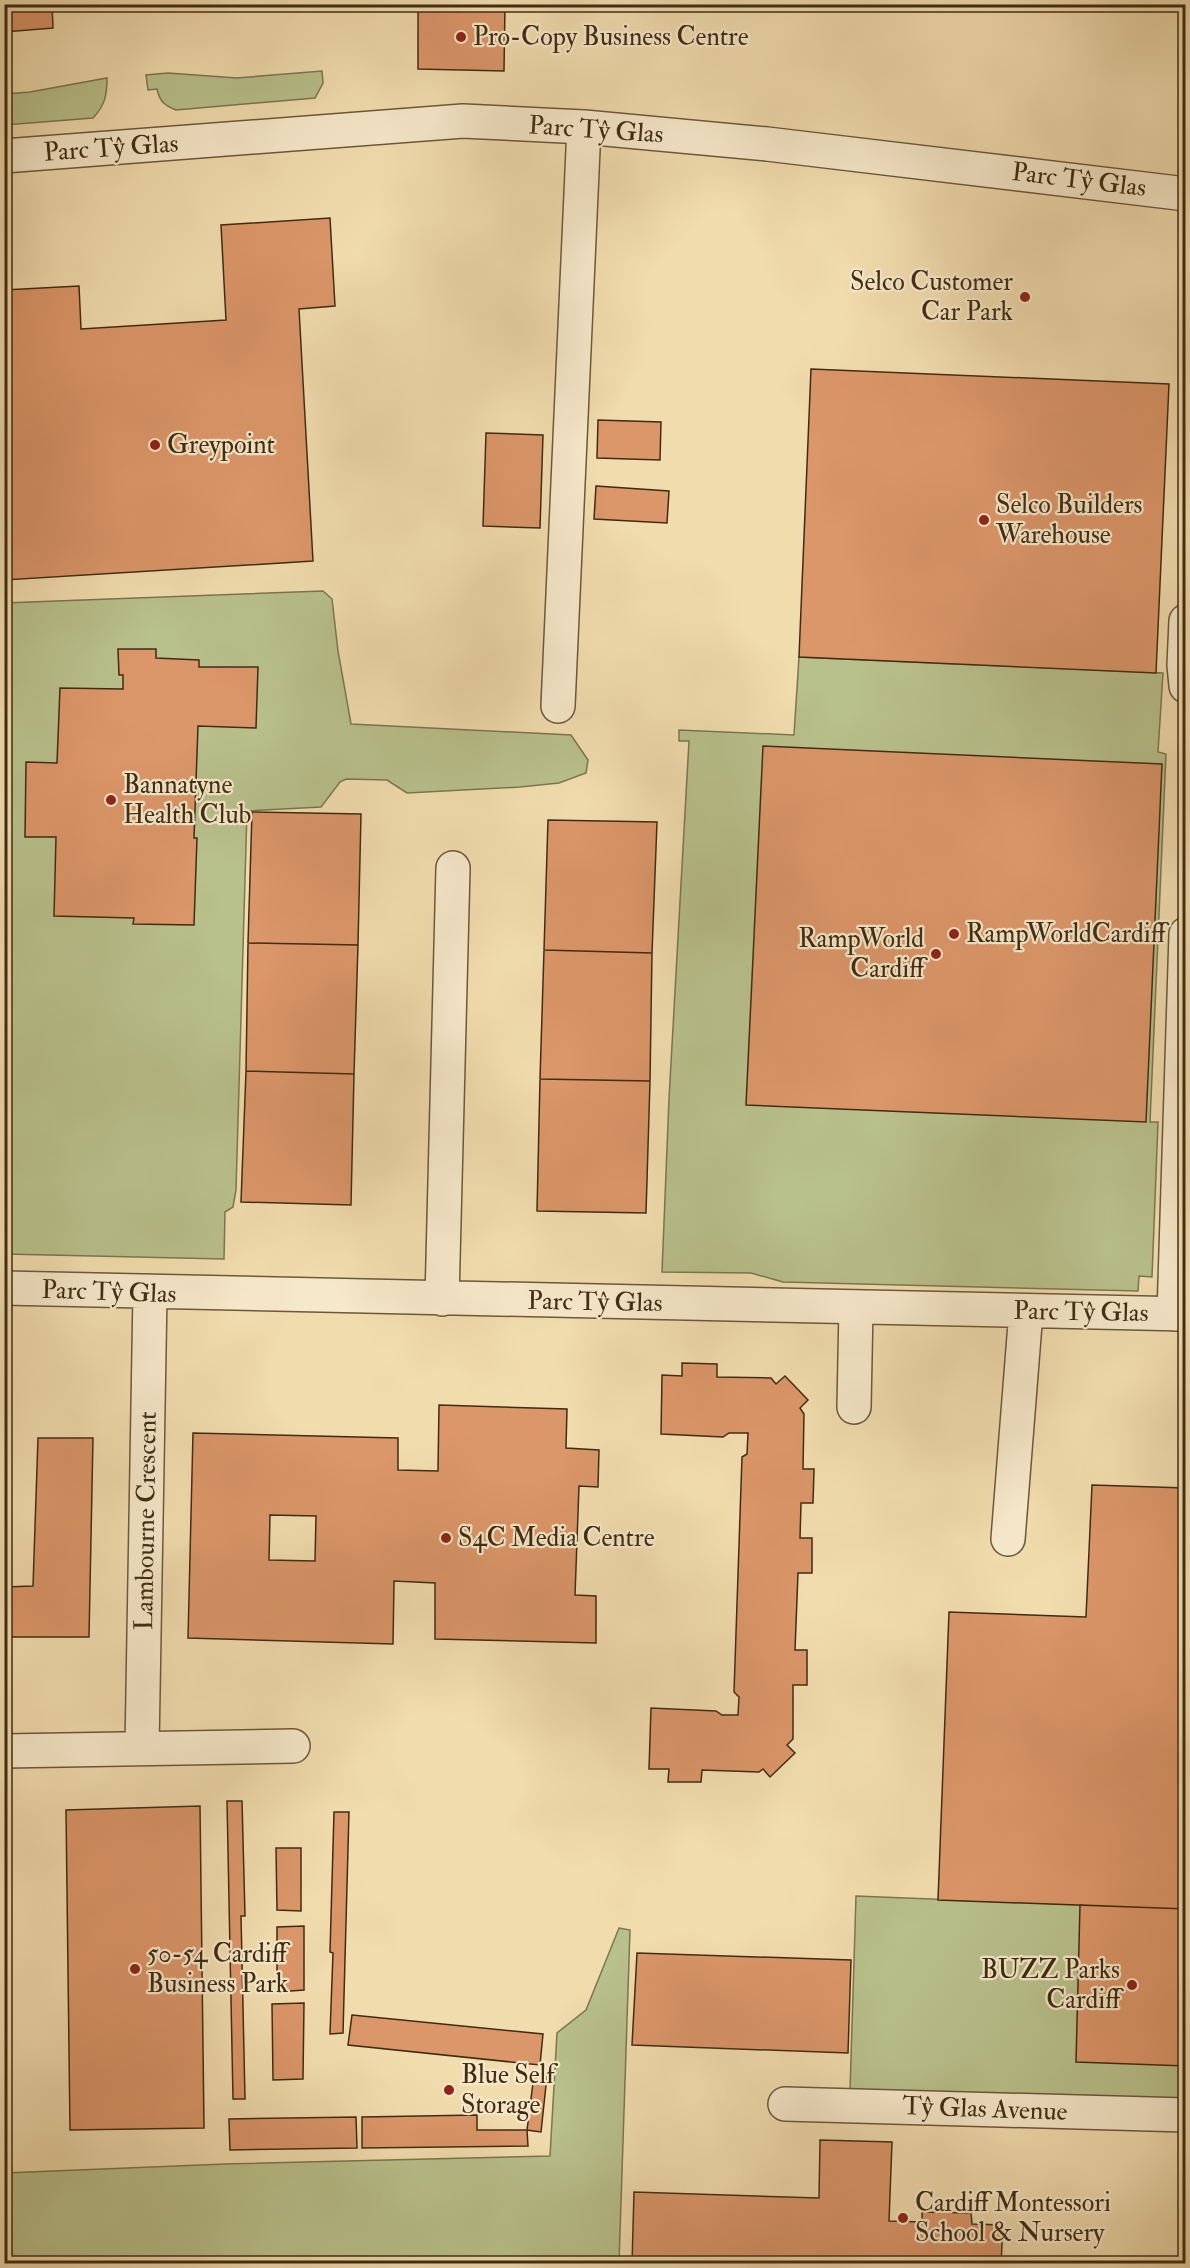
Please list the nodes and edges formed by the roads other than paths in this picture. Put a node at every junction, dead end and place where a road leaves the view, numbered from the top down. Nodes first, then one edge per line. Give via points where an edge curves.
1 (584, 127) junction
2 (4, 156) edge
3 (1185, 194) edge
4 (1185, 621) edge
5 (1185, 686) edge
6 (558, 705) dead end
7 (453, 868) dead end
8 (1185, 934) edge
9 (1181, 1203) edge
10 (4, 1288) edge
11 (150, 1293) junction
12 (442, 1299) junction
13 (856, 1308) junction
14 (1026, 1311) junction
15 (1180, 1314) edge
16 (854, 1407) dead end
17 (1008, 1539) dead end
18 (293, 1746) dead end
19 (142, 1748) junction
20 (4, 1751) edge
21 (785, 2104) dead end
22 (1185, 2115) edge

1 - 2 street, Parc Tŷ Glas via 463,121
1 - 3 street, Parc Tŷ Glas via 767,144
1 - 6 street
4 - 5 street
7 - 12 street
8 - 9 street
9 - 15 street
10 - 11 street, Parc Tŷ Glas
11 - 12 street, Parc Tŷ Glas
11 - 19 street, Lambourne Crescent
12 - 13 street, Parc Tŷ Glas
13 - 14 street, Parc Tŷ Glas
13 - 16 street
14 - 15 street, Parc Tŷ Glas
14 - 17 street
18 - 19 street
19 - 20 street
21 - 22 street, Tŷ Glas Avenue

